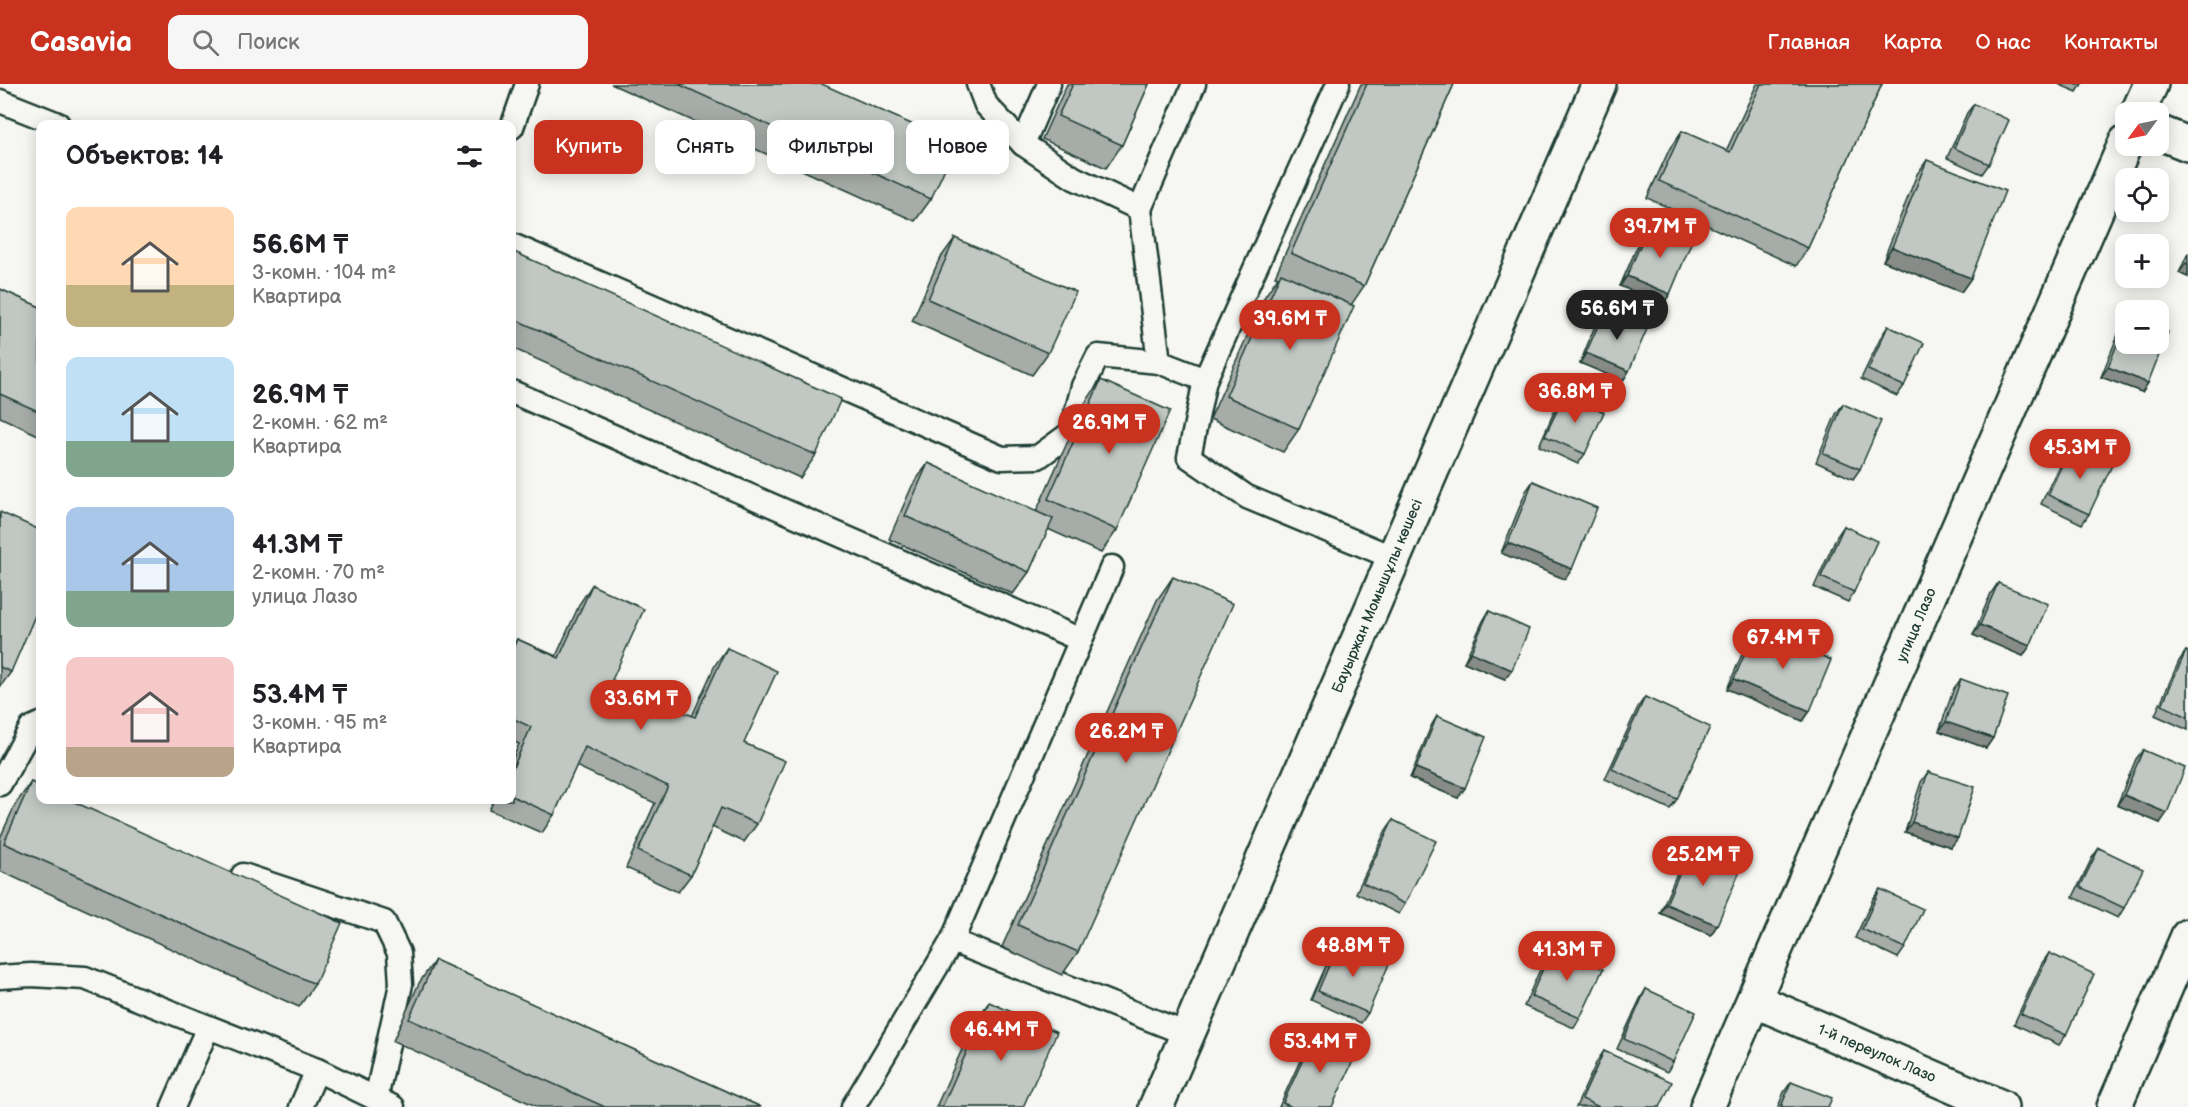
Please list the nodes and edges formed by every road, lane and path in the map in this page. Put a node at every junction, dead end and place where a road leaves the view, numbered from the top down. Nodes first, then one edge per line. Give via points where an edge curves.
1 (527, 84) edge
2 (978, 84) edge
3 (1049, 84) edge
4 (1194, 84) edge
5 (1338, 84) edge
6 (1599, 84) edge
7 (2151, 84) edge
8 (0, 101) edge
9 (2143, 102) edge
10 (48, 120) edge
11 (514, 120) edge
12 (2169, 136) edge
13 (1023, 144) junction
14 (2188, 144) edge
15 (2120, 156) edge
16 (1140, 209) junction
17 (516, 247) edge
18 (1159, 362) junction
19 (1205, 380) junction
20 (516, 395) edge
21 (1394, 558) junction
22 (1112, 567) edge
23 (1081, 640) junction
24 (36, 726) edge
25 (0, 784) edge
26 (243, 875) edge
27 (2188, 936) edge
28 (952, 941) junction
29 (0, 977) edge
30 (1754, 1000) junction
31 (208, 1027) junction
32 (1187, 1034) junction
33 (317, 1070) junction
34 (384, 1103) edge
35 (173, 1107) edge
36 (300, 1107) edge
37 (853, 1107) edge
38 (1156, 1107) edge
39 (1707, 1107) edge
40 (2001, 1107) edge
41 (2114, 1107) edge

1 - 11 lane
2 - 13 lane via 986,105
3 - 13 lane
4 - 16 lane
5 - 19 lane
6 - 21 street, Бауыржан Момышұлы көшесі
7 - 9 street
8 - 10 lane
12 - 14 street
13 - 16 lane via 1074,178
15 - 30 street, улица Лазо
16 - 18 lane
17 - 18 lane via 1002,458 1038,458 1071,433 1083,386 1098,356
18 - 19 lane
19 - 21 lane via 1189,457 1247,497
20 - 23 lane
21 - 32 street, Бауыржан Момышұлы көшесі
22 - 23 lane
23 - 28 lane
24 - 25 lane via 31,728
26 - 34 lane via 384,922 399,953 401,984
27 - 41 street
28 - 32 lane
28 - 37 lane
29 - 31 lane via 85,978
30 - 39 street, улица Лазо
30 - 40 street, 1-й переулок Лазо
31 - 33 lane
31 - 35 lane
32 - 38 street, Бауыржан Момышұлы көшесі
33 - 34 lane
33 - 36 lane

